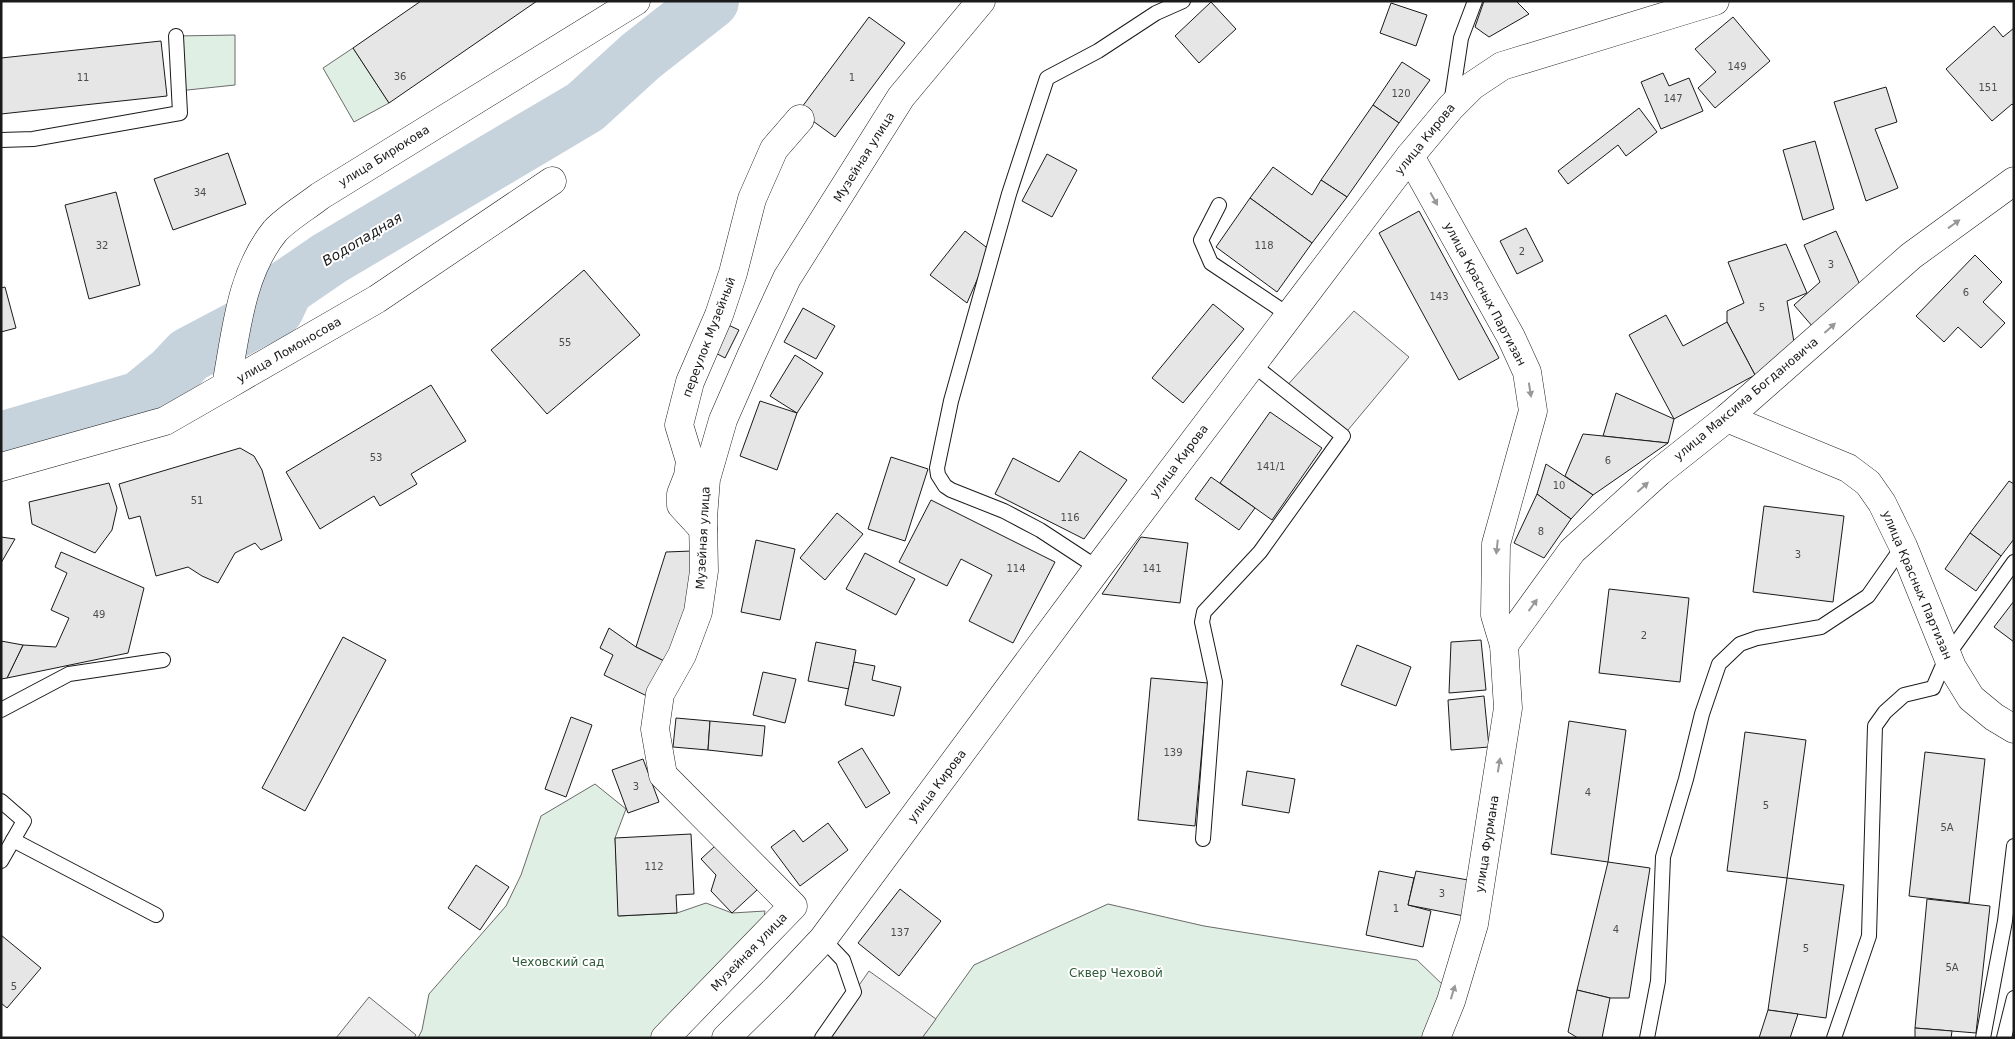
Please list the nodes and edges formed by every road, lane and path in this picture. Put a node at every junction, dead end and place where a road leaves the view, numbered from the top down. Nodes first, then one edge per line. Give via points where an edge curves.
1 (636, 1) edge
2 (981, 1) edge
3 (1183, 1) edge
4 (1475, 1) edge
5 (1715, 1) edge
6 (176, 36) dead end
7 (1451, 107) junction
8 (800, 119) dead end
9 (1, 140) edge
10 (1410, 156) junction
11 (552, 181) dead end
12 (2014, 181) edge
13 (1219, 205) dead end
14 (1289, 315) junction
15 (1252, 364) junction
16 (226, 386) junction
17 (1727, 418) junction
18 (1, 467) edge
19 (703, 529) junction
20 (1903, 546) junction
21 (2014, 562) edge
22 (1098, 568) junction
23 (1504, 645) junction
24 (1947, 656) junction
25 (163, 660) dead end
26 (1, 710) edge
27 (2014, 729) edge
28 (1, 801) edge
29 (1203, 839) dead end
30 (13, 840) junction
31 (2014, 846) edge
32 (1, 861) edge
33 (156, 915) dead end
34 (822, 940) junction
35 (2014, 998) edge
36 (665, 1038) edge
37 (726, 1038) edge
38 (822, 1038) edge
39 (1436, 1038) edge
40 (1647, 1038) edge
41 (1834, 1038) edge
42 (1983, 1038) edge
43 (2004, 1038) edge

1 - 16 street, улица Бирюкова via 320,196 276,230 260,254 243,293
2 - 19 street, Музейная улица via 901,97 787,278 723,420 706,479
3 - 22 lane via 1156,13 1098,52 1047,78 1009,194 951,401 937,468 941,481 951,490 1040,530
4 - 7 lane via 1461,38
5 - 7 street, улица Кирова via 1502,66 1472,86
6 - 9 lane via 180,112 33,139
7 - 10 street, улица Кирова
8 - 19 street, переулок Музейный via 774,148 752,199 734,273 690,382 679,425 690,461 681,505
10 - 14 street, улица Кирова
10 -> 23 street, улица Красных Партизан via 1511,337 1527,372 1533,411 1496,544 1495,615
11 - 16 street, улица Ломоносова via 377,299
17 -> 12 street, улица Максима Богдановича via 1911,256
13 - 14 lane via 1201,240 1211,263
14 - 15 street, улица Кирова
15 - 22 street, улица Кирова
15 - 29 lane via 1343,436 1260,552 1204,612 1202,622 1216,682
16 - 18 street, улица Ломоносова via 165,421
17 - 20 street, улица Красных Партизан via 1848,468 1868,483
23 -> 17 street, улица Максима Богдановича via 1572,551 1659,472
19 - 36 street, Музейная улица via 704,571 698,612 682,655 660,694 655,729 663,775 793,906
20 - 24 street, улица Красных Партизан
20 - 40 lane via 1868,596 1821,627 1740,644 1719,664 1663,857 1658,981
21 - 24 lane
22 - 34 street, улица Кирова
39 -> 23 street, улица Фурмана via 1474,924 1508,708
24 - 27 street, улица Красных Партизан via 1971,698
24 - 41 lane via 1933,688 1904,695 1875,726 1869,936
25 - 26 lane via 69,674
28 - 30 lane via 24,821
30 - 32 lane
30 - 33 lane
31 - 42 lane via 2005,921
34 - 37 street, улица Кирова
34 - 38 lane via 843,960 854,992
35 - 43 lane

